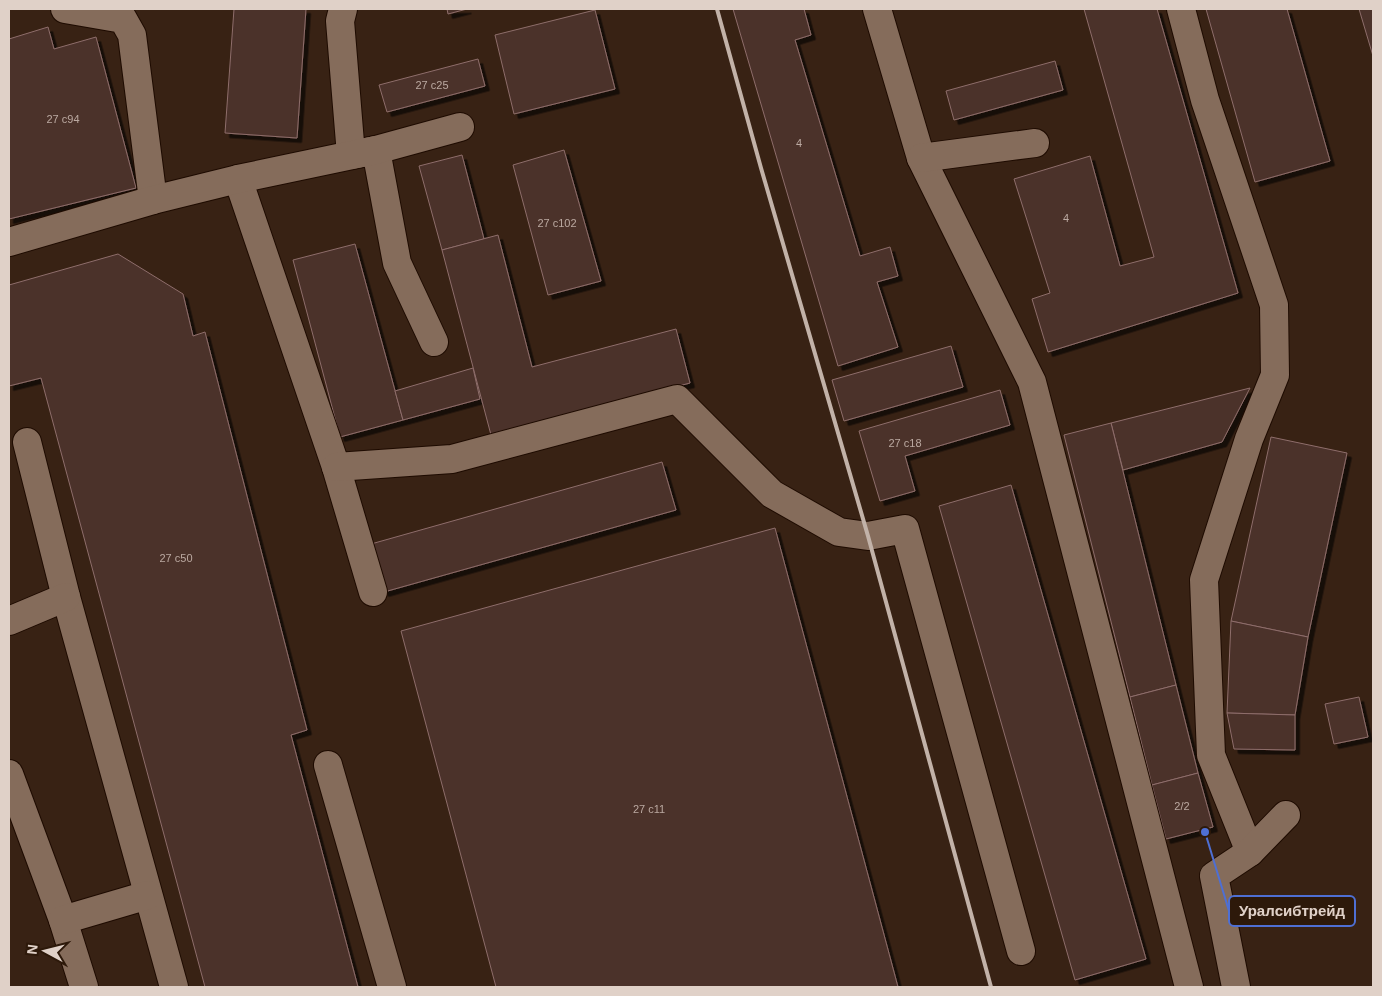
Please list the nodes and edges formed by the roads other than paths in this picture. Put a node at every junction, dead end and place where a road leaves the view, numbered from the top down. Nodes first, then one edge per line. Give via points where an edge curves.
1 (65, 9) edge
2 (343, 9) edge
3 (877, 9) edge
4 (1182, 9) edge
5 (460, 127) dead end
6 (1035, 142) dead end
7 (364, 153) junction
8 (921, 158) junction
9 (238, 179) junction
10 (153, 200) junction
11 (9, 242) edge
12 (434, 342) dead end
13 (27, 442) dead end
14 (336, 466) junction
15 (373, 592) dead end
16 (66, 597) junction
17 (9, 621) edge
18 (328, 765) dead end
19 (9, 774) edge
20 (1286, 815) dead end
21 (1250, 852) junction
22 (148, 895) junction
23 (64, 920) junction
24 (1021, 951) dead end
25 (84, 987) edge
26 (174, 987) edge
27 (392, 987) edge
28 (1189, 987) edge
29 (1236, 987) edge

1 - 10 lane via 123,19 132,35
2 - 7 lane via 340,21
3 - 8 lane
4 - 21 lane via 1205,100 1274,305 1275,375 1249,440 1204,580 1210,755
5 - 7 lane
6 - 8 lane
7 - 9 lane
7 - 12 lane via 397,263
8 - 28 lane via 1032,382
9 - 10 lane
9 - 14 lane
10 - 11 lane
13 - 16 lane
14 - 15 lane
14 - 24 lane via 452,459 677,399 772,494 839,532 868,536 905,528
16 - 17 lane
16 - 22 lane
18 - 27 lane
19 - 23 lane
20 - 21 lane
21 - 29 lane via 1214,876
22 - 23 lane
22 - 26 lane
23 - 25 lane

